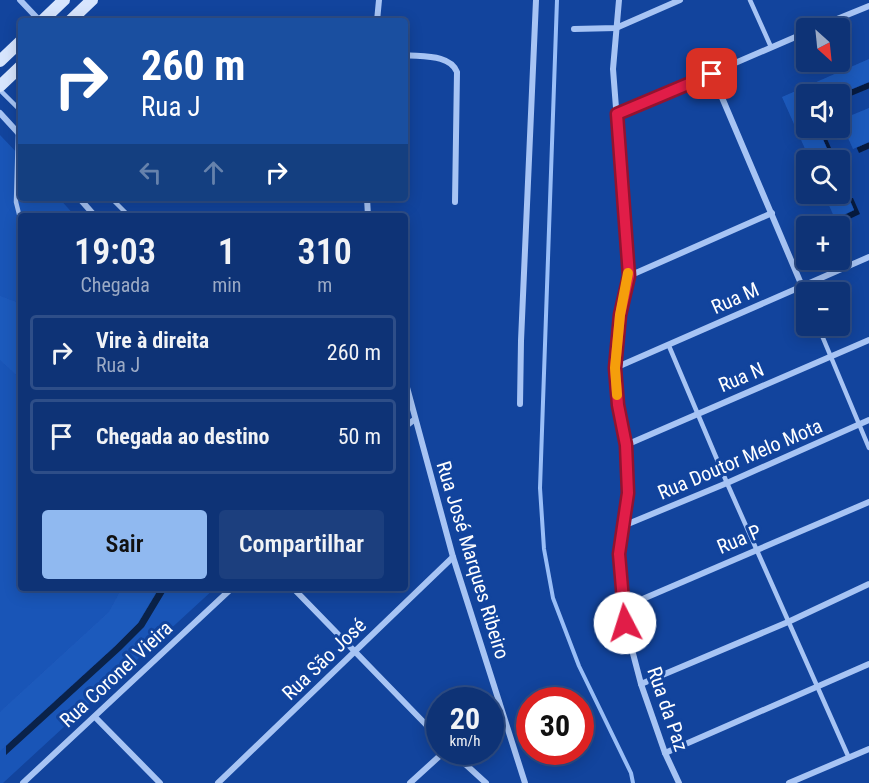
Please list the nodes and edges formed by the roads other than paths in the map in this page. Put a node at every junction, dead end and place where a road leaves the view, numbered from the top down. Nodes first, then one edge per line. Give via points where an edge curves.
1 (20, 0) edge
2 (64, 0) edge
3 (92, 0) edge
4 (379, 0) edge
5 (536, 0) edge
6 (619, 0) edge
7 (680, 0) edge
8 (750, 0) edge
9 (869, 6) edge
10 (38, 18) edge
11 (44, 18) edge
12 (73, 18) edge
13 (377, 18) edge
14 (840, 18) edge
15 (616, 28) junction
16 (574, 30) dead end
17 (796, 37) edge
18 (18, 44) edge
19 (771, 48) junction
20 (408, 55) edge
21 (0, 61) edge
22 (18, 69) edge
23 (712, 74) junction
24 (0, 86) edge
25 (0, 90) edge
26 (18, 108) edge
27 (0, 113) edge
28 (617, 114) junction
29 (18, 133) edge
30 (18, 157) edge
31 (82, 201) edge
32 (114, 201) edge
33 (455, 202) dead end
34 (19, 213) edge
35 (92, 213) edge
36 (126, 213) edge
37 (772, 213) junction
38 (869, 257) edge
39 (629, 276) junction
40 (800, 282) edge
41 (811, 282) edge
42 (796, 289) edge
43 (822, 336) edge
44 (869, 340) edge
45 (669, 346) junction
46 (831, 356) junction
47 (615, 368) junction
48 (408, 392) edge
49 (520, 404) dead end
50 (699, 413) junction
51 (415, 419) junction
52 (869, 420) edge
53 (408, 425) edge
54 (858, 425) junction
55 (626, 445) junction
56 (869, 448) edge
57 (728, 483) junction
58 (869, 502) edge
59 (623, 526) junction
60 (757, 549) junction
61 (453, 557) junction
62 (869, 584) edge
63 (229, 591) edge
64 (296, 591) edge
65 (624, 607) junction
66 (788, 622) junction
67 (356, 652) junction
68 (869, 664) edge
69 (641, 684) junction
70 (493, 687) edge
71 (817, 687) junction
72 (95, 717) junction
73 (504, 720) edge
74 (426, 724) edge
75 (869, 749) edge
76 (665, 753) junction
77 (849, 758) junction
78 (430, 765) edge
79 (466, 765) edge
80 (23, 783) edge
81 (160, 783) edge
82 (218, 783) edge
83 (410, 783) edge
84 (486, 783) edge
85 (525, 783) edge
86 (679, 783) edge
87 (789, 783) edge

1 - 10 street
2 - 11 main road
3 - 12 main road
4 - 13 street
5 - 49 street
6 - 15 street, Rua da Paz
7 - 15 street
8 - 19 lane
9 - 14 street
15 - 16 street
15 - 28 street, Rua da Paz via 613,69
17 - 19 street
18 - 21 main road
19 - 23 street
20 - 33 street via 447,60 457,72
22 - 24 main road
23 - 28 street
23 - 37 street
25 - 26 lane
27 - 29 street
28 - 39 street, Rua da Paz
30 - 34 lane
31 - 35 street
32 - 36 lane
37 - 39 street
37 - 40 street
38 - 41 street, Rua M
39 - 47 street, Rua da Paz via 620,315
42 - 45 street, Rua M
43 - 46 lane
44 - 46 street, Rua N
45 - 47 street, Rua M
45 - 50 lane
46 - 50 street, Rua N
46 - 54 lane
47 - 55 street, Rua da Paz
48 - 51 street, Rua José Marques Ribeiro
50 - 55 street, Rua N
50 - 57 lane
51 - 53 street
51 - 61 street, Rua José Marques Ribeiro
52 - 54 street, Rua Doutor Melo Mota
54 - 56 lane
54 - 57 street, Rua Doutor Melo Mota
55 - 59 street, Rua da Paz via 628,493
57 - 59 street, Rua Doutor Melo Mota
57 - 60 lane
58 - 60 street, Rua P
59 - 65 street, Rua da Paz via 619,554
60 - 65 street, Rua P
60 - 66 lane
61 - 67 street, Rua São José
61 - 70 street, Rua José Marques Ribeiro
62 - 66 street
63 - 72 street, Rua Coronel Vieira
64 - 67 street
65 - 69 street, Rua da Paz
66 - 69 street
66 - 71 lane
67 - 74 street
67 - 82 street, Rua São José
68 - 71 street
69 - 76 street, Rua da Paz
71 - 76 street
71 - 77 lane
72 - 80 street, Rua Coronel Vieira
72 - 81 street
73 - 85 street, Rua José Marques Ribeiro
75 - 77 street
76 - 86 street, Rua da Paz
77 - 87 street
78 - 83 street
79 - 84 street

